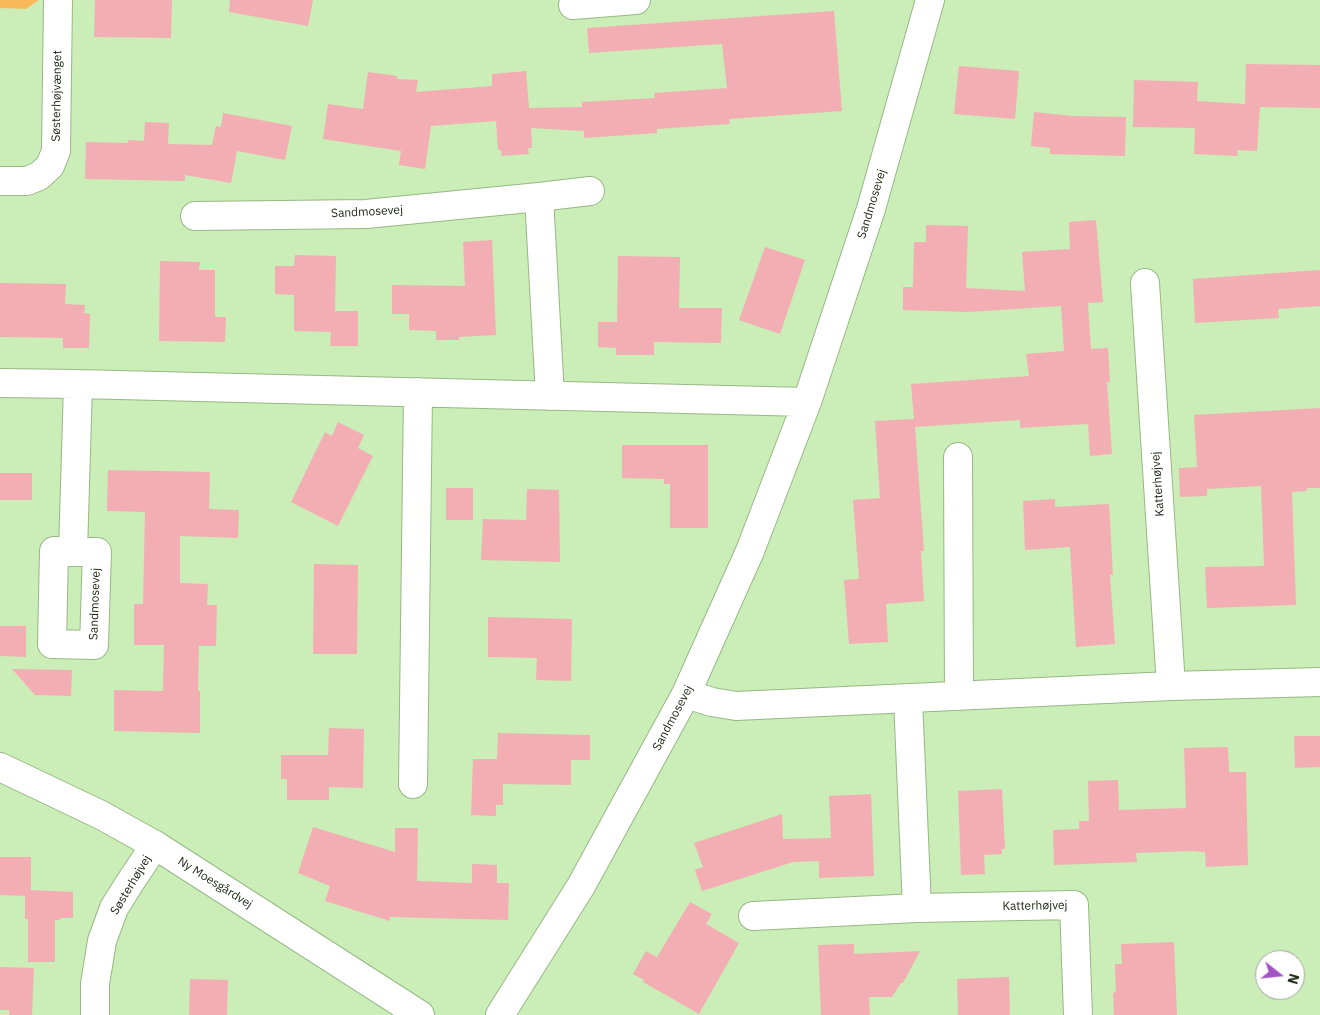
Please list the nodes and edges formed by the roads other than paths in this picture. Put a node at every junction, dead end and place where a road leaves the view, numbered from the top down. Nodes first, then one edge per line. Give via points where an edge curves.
1 (58, 0) edge
2 (636, 0) edge
3 (925, 1) edge
4 (573, 5) dead end
5 (0, 181) edge
6 (590, 191) dead end
7 (539, 197) junction
8 (194, 216) dead end
9 (1145, 283) dead end
10 (0, 384) edge
11 (78, 384) junction
12 (418, 392) junction
13 (550, 396) junction
14 (807, 402) junction
15 (958, 457) dead end
16 (73, 552) dead end
17 (1320, 682) edge
18 (1171, 686) junction
19 (686, 694) junction
20 (959, 696) junction
21 (908, 698) junction
22 (0, 768) edge
23 (413, 784) dead end
24 (155, 845) junction
25 (917, 908) junction
26 (753, 916) dead end
27 (95, 1015) edge
28 (420, 1015) edge
29 (500, 1015) edge
30 (1078, 1015) edge

1 - 5 street, Søsterhøjvænget via 56,150 50,166 39,176 27,181
2 - 4 street
3 - 14 street, Sandmosevej via 871,209
6 - 7 street, Sandmosevej
7 - 8 street, Sandmosevej via 366,214
7 - 13 street
9 - 18 street, Katterhøjvej
10 - 11 street
11 - 12 street
11 - 16 street
12 - 13 street
12 - 23 street
13 - 14 street
14 - 19 street, Sandmosevej via 750,551
15 - 20 street
17 - 18 street
18 - 20 street
19 - 21 street via 736,706
19 - 29 street, Sandmosevej via 581,886
20 - 21 street
21 - 25 street
22 - 24 street, Ny Moesgårdvej via 101,815
24 - 27 street, Søsterhøjvej via 114,908 102,941 95,984
24 - 28 street, Ny Moesgårdvej
25 - 26 street, Katterhøjvej
25 - 30 street, Katterhøjvej via 1074,905

